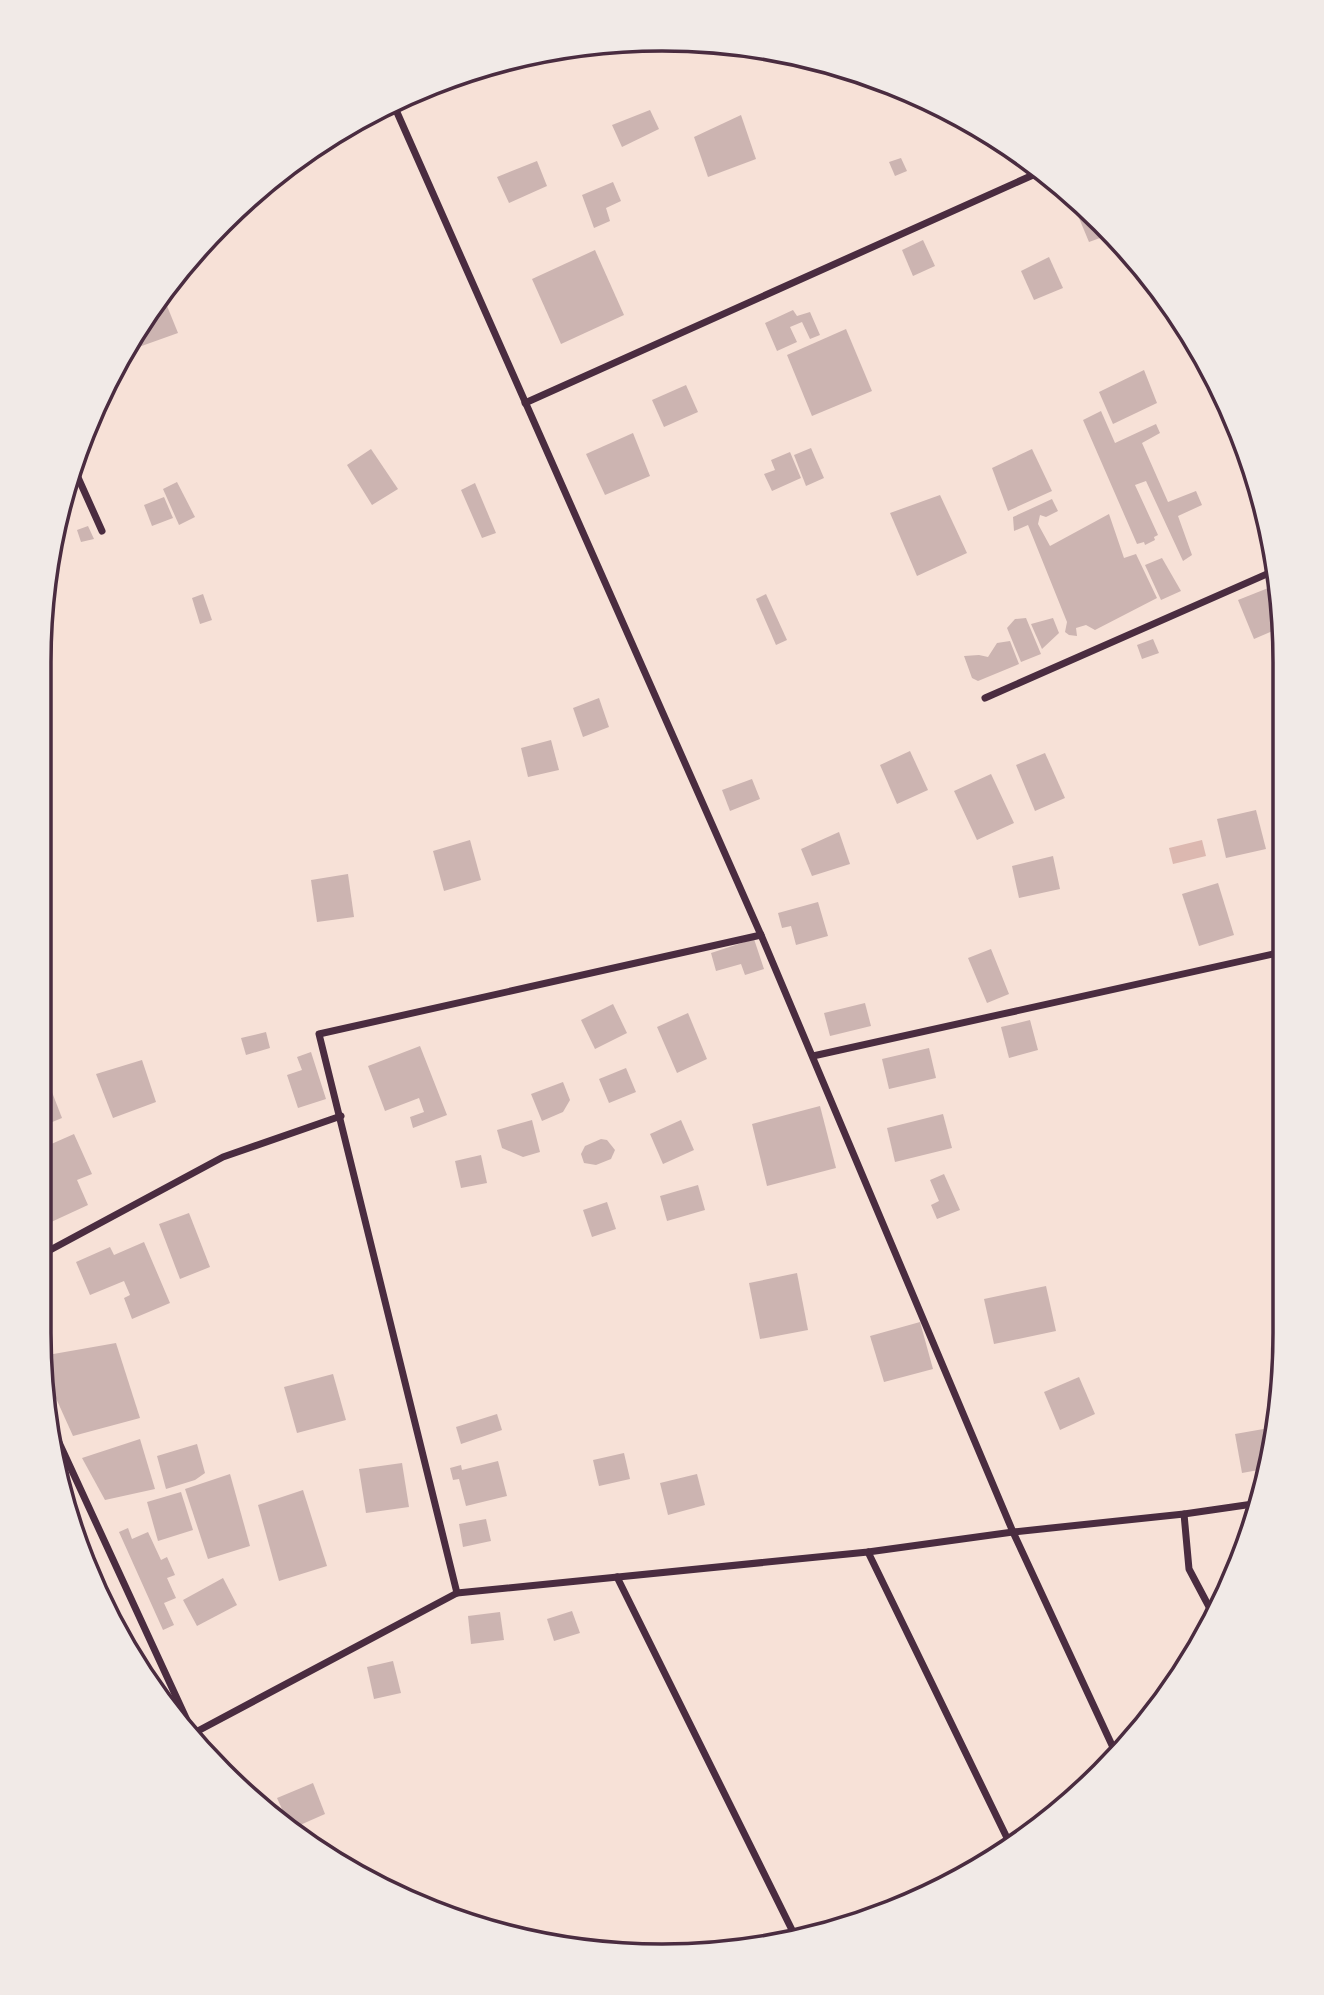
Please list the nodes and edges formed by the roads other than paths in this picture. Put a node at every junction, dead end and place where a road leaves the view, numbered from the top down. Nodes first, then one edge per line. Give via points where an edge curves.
1 (397, 112) edge
2 (1032, 176) edge
3 (525, 403) junction
4 (79, 480) edge
5 (102, 530) dead end
6 (1267, 574) edge
7 (985, 698) dead end
8 (761, 935) junction
9 (1273, 955) edge
10 (813, 1056) junction
11 (341, 1116) junction
12 (51, 1250) edge
13 (62, 1451) edge
14 (1248, 1505) edge
15 (1184, 1514) junction
16 (1013, 1532) junction
17 (868, 1552) junction
18 (617, 1577) junction
19 (457, 1593) junction
20 (1209, 1606) edge
21 (185, 1715) edge
22 (197, 1730) edge
23 (1112, 1746) edge
24 (1007, 1838) edge
25 (792, 1930) edge

1 - 3 street
2 - 3 street
3 - 8 street
4 - 5 street
6 - 7 street
8 - 10 street
8 - 11 street via 319,1034
9 - 10 street
10 - 16 street
11 - 12 street via 223,1157
11 - 19 street
13 - 21 street
14 - 15 street
15 - 16 street
15 - 20 street via 1189,1569
16 - 17 street
16 - 23 street
17 - 18 street
17 - 24 street
18 - 19 street
18 - 25 street
19 - 22 street

